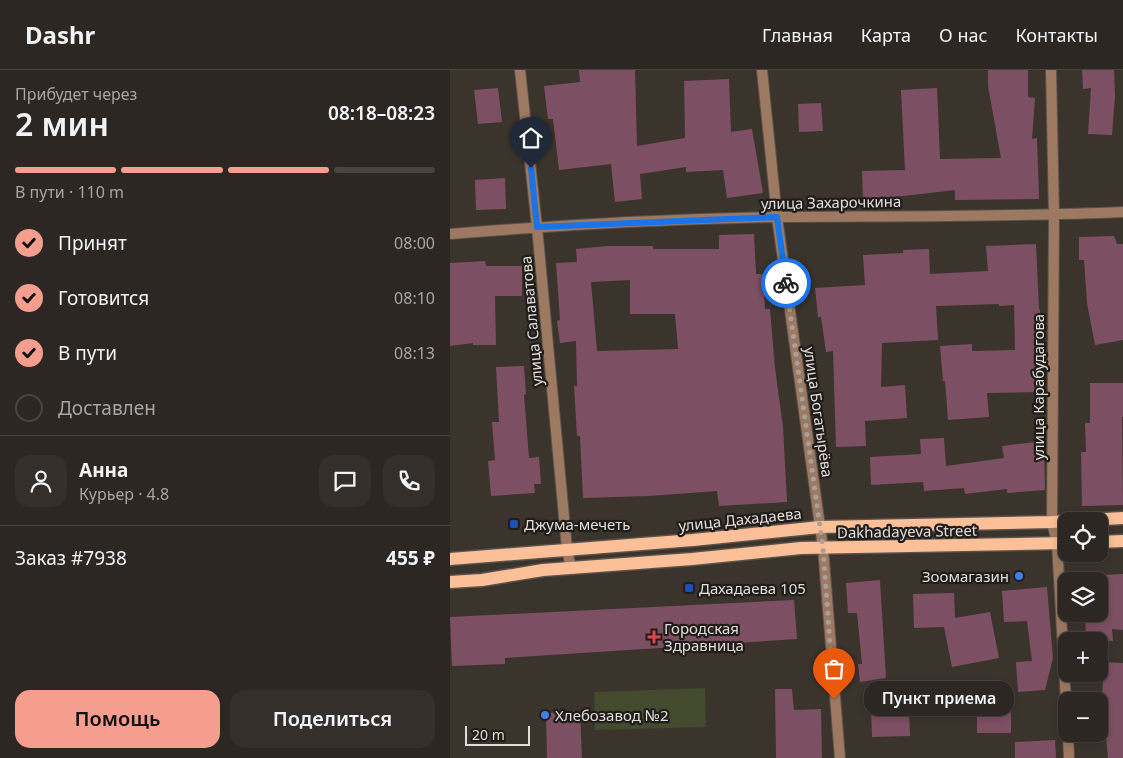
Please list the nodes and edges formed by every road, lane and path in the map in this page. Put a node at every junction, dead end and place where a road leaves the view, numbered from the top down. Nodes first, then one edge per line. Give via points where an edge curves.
1 (520, 70) edge
2 (762, 70) edge
3 (1051, 70) edge
4 (1123, 212) edge
5 (1054, 215) junction
6 (777, 217) junction
7 (537, 227) junction
8 (450, 234) edge
9 (1123, 518) edge
10 (1052, 522) junction
11 (820, 527) junction
12 (1058, 535) edge
13 (1123, 541) edge
14 (1108, 542) edge
15 (1058, 543) edge
16 (823, 548) junction
17 (567, 549) junction
18 (450, 559) edge
19 (1062, 562) edge
20 (571, 569) junction
21 (450, 582) edge
22 (1066, 692) edge
23 (1068, 742) edge
24 (840, 758) edge
25 (1069, 758) edge

1 - 7 street, улица Салаватова
2 - 6 street, улица Богатырёва
3 - 5 street, улица Карабудагова
4 - 5 street, улица Захарочкина
5 - 6 street, улица Захарочкина
5 - 10 street, улица Карабудагова
6 - 7 street, улица Захарочкина
6 - 11 street, улица Богатырёва
7 - 8 street, улица Захарочкина
7 - 17 street, улица Салаватова
9 - 10 main road, улица Дахадаева
10 - 11 main road, улица Дахадаева
10 - 12 street, улица Карабудагова
11 - 16 street, улица Богатырёва
11 - 17 main road, улица Дахадаева
13 - 14 main road
15 - 16 main road, Dakhadayeva Street
16 - 20 main road, Dakhadayeva Street
16 - 24 street, улица Богатырёва
17 - 18 main road, улица Дахадаева
17 - 20 street, улица Салаватова
19 - 22 street, улица Карабудагова
20 - 21 main road, Dakhadayeva Street
23 - 25 street

